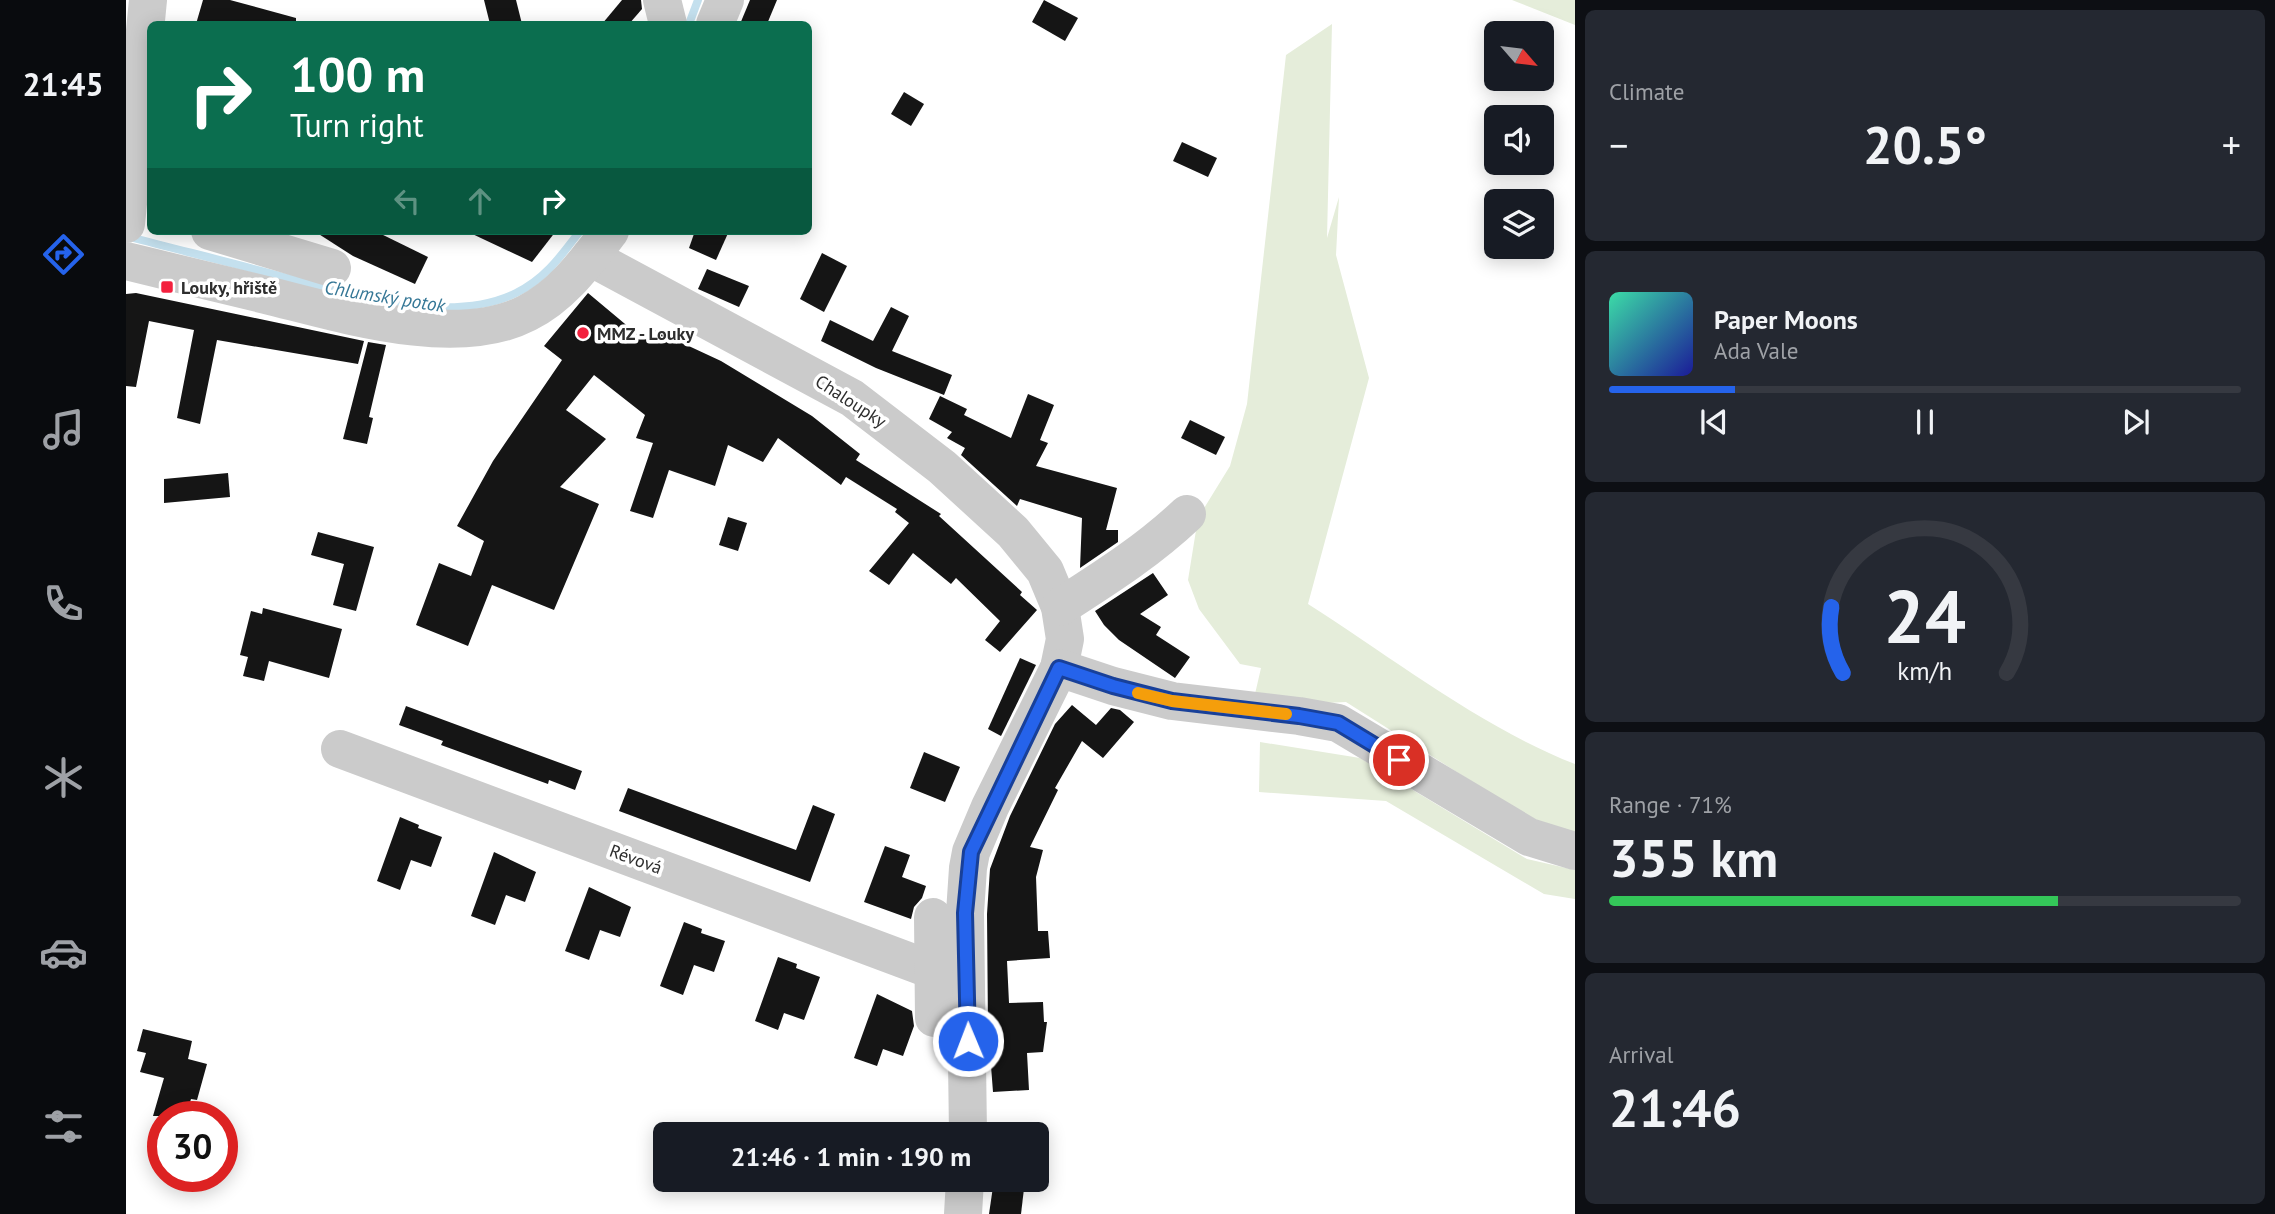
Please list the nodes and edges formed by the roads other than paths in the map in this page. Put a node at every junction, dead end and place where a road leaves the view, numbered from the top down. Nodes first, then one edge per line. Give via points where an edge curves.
1 (148, 0) edge
2 (662, 0) edge
3 (725, 0) edge
4 (667, 21) edge
5 (716, 21) edge
6 (131, 214) edge
7 (223, 235) edge
8 (600, 244) edge
9 (126, 261) edge
10 (332, 268) dead end
11 (1187, 514) dead end
12 (1060, 607) junction
13 (1059, 668) junction
14 (340, 749) dead end
15 (1575, 851) edge
16 (933, 917) dead end
17 (932, 970) junction
18 (934, 1018) dead end
19 (968, 1122) edge
20 (964, 1192) edge
21 (963, 1214) edge

1 - 6 street
2 - 4 street
3 - 5 street
7 - 10 street
8 - 9 street via 573,279 544,304 507,322 473,328 412,325 325,309
8 - 12 street, Chaloupky via 878,416 1013,532 1045,571
11 - 12 street via 1123,567
12 - 13 street, Chaloupky via 1065,639
13 - 15 street via 1172,701 1338,723 1529,837
13 - 19 street, Chaloupky via 969,860 965,913
14 - 17 street, Révová
16 - 17 street
17 - 18 street
20 - 21 street

